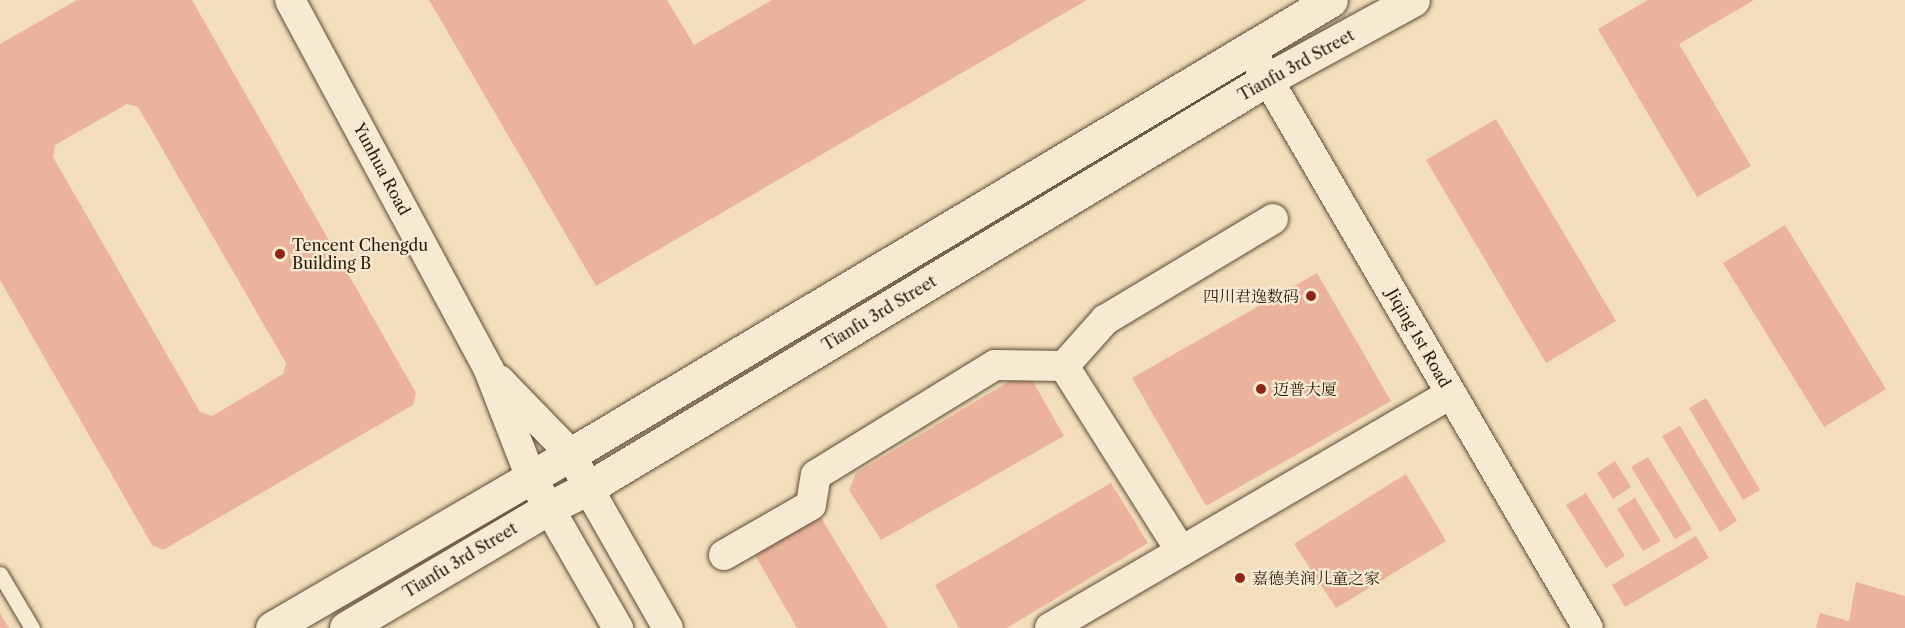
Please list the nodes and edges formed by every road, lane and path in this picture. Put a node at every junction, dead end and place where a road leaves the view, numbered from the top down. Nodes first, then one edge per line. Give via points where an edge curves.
1 (290, 0) edge
2 (1331, 0) edge
3 (1413, 0) edge
4 (1250, 49) junction
5 (1269, 80) junction
6 (1273, 219) dead end
7 (1064, 366) junction
8 (489, 370) junction
9 (1451, 394) junction
10 (571, 454) junction
11 (530, 475) junction
12 (588, 488) junction
13 (549, 508) junction
14 (1181, 551) junction
15 (724, 555) dead end
16 (0, 574) edge
17 (32, 628) edge
18 (272, 628) edge
19 (346, 628) edge
20 (618, 628) edge
21 (668, 628) edge
22 (1050, 628) edge
23 (1588, 628) edge

1 - 8 street, Yunhua Road
2 - 4 street
3 - 5 street, Tianfu 3rd Street
4 - 5 street, Jiqing 1st Road
4 - 10 street
5 - 9 street, Jiqing 1st Road
5 - 12 street, Tianfu 3rd Street
6 - 7 street via 1106,320
7 - 14 street
7 - 15 street via 995,365 816,475 811,505
8 - 10 street, Yunhua Road
8 - 11 street, Yunhua Road
9 - 14 street
9 - 23 street, Jiqing 1st Road
10 - 11 street
10 - 12 street, Yunhua Road
11 - 13 street, Yunhua Road
11 - 18 street
12 - 13 street, Tianfu 3rd Street
12 - 21 street, Yunhua Road
13 - 19 street, Tianfu 3rd Street
13 - 20 street, Yunhua Road
14 - 22 street
16 - 17 lane

